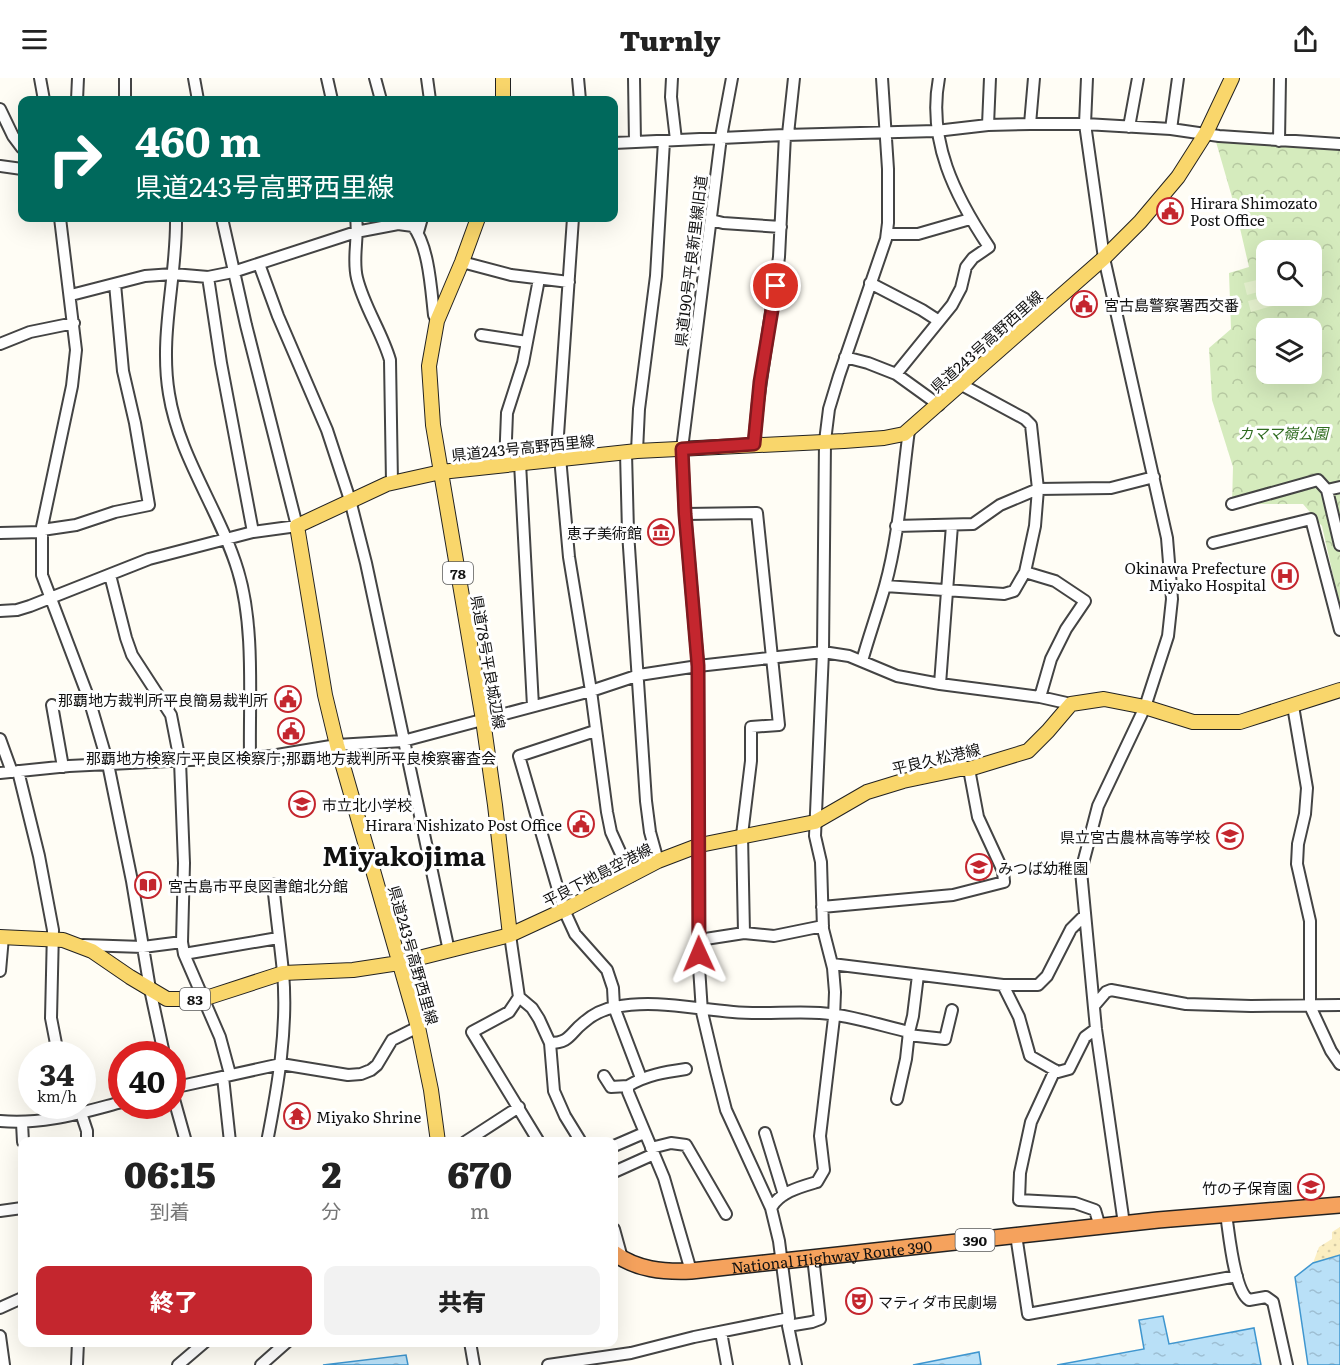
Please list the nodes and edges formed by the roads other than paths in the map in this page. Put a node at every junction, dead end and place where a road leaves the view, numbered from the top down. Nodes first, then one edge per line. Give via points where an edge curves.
1 (40, 78) edge
2 (78, 78) edge
3 (125, 78) edge
4 (194, 78) edge
5 (327, 78) edge
6 (375, 78) edge
7 (427, 78) edge
8 (503, 78) edge
9 (578, 78) edge
10 (634, 78) edge
11 (672, 78) edge
12 (732, 78) edge
13 (794, 78) edge
14 (882, 78) edge
15 (939, 78) edge
16 (990, 78) edge
17 (1034, 78) edge
18 (1087, 78) edge
19 (1138, 78) edge
20 (1178, 78) edge
21 (1232, 78) edge
22 (1280, 78) edge
23 (43, 96) edge
24 (77, 96) edge
25 (126, 96) edge
26 (197, 96) edge
27 (331, 96) edge
28 (380, 96) edge
29 (429, 96) edge
30 (503, 96) edge
31 (580, 96) edge
32 (0, 109) edge
33 (1030, 124) junction
34 (1085, 124) junction
35 (988, 125) junction
36 (1129, 128) junction
37 (1171, 129) junction
38 (936, 131) junction
39 (885, 132) junction
40 (1206, 133) junction
41 (787, 134) junction
42 (721, 137) junction
43 (670, 141) junction
44 (1279, 141) junction
45 (635, 142) junction
46 (18, 143) edge
47 (618, 143) edge
48 (1340, 144) edge
49 (0, 166) edge
50 (18, 168) edge
51 (970, 219) junction
52 (711, 220) junction
53 (60, 222) edge
54 (176, 222) edge
55 (223, 222) edge
56 (356, 222) edge
57 (421, 222) edge
58 (477, 222) edge
59 (573, 222) edge
60 (781, 227) junction
61 (356, 232) junction
62 (418, 232) junction
63 (887, 234) junction
64 (1104, 258) junction
65 (462, 262) junction
66 (259, 264) junction
67 (233, 272) junction
68 (173, 274) junction
69 (208, 277) junction
70 (539, 279) junction
71 (569, 282) junction
72 (870, 283) junction
73 (115, 284) junction
74 (71, 295) junction
75 (437, 321) junction
76 (939, 321) junction
77 (74, 323) junction
78 (481, 335) dead end
79 (527, 342) junction
80 (0, 344) edge
81 (845, 357) junction
82 (896, 374) junction
83 (962, 385) junction
84 (939, 405) junction
85 (909, 430) junction
86 (825, 441) junction
87 (754, 444) junction
88 (682, 449) junction
89 (631, 452) junction
90 (559, 458) junction
91 (512, 464) junction
92 (441, 472) junction
93 (1154, 477) junction
94 (392, 483) junction
95 (1340, 487) edge
96 (1038, 489) junction
97 (1327, 490) junction
98 (351, 500) junction
99 (1232, 504) dead end
100 (685, 514) junction
101 (952, 525) junction
102 (297, 526) junction
103 (896, 526) junction
104 (42, 531) junction
105 (253, 532) junction
106 (0, 533) edge
107 (225, 539) junction
108 (1214, 543) dead end
109 (1340, 545) edge
110 (1025, 572) junction
111 (110, 574) junction
112 (885, 586) junction
113 (948, 590) junction
114 (50, 598) junction
115 (0, 611) edge
116 (1340, 630) edge
117 (823, 652) junction
118 (772, 659) junction
119 (861, 661) junction
120 (698, 666) junction
121 (639, 675) junction
122 (940, 684) junction
123 (1340, 690) edge
124 (591, 691) junction
125 (1040, 697) junction
126 (1071, 704) junction
127 (52, 705) dead end
128 (533, 706) junction
129 (1293, 706) junction
130 (1145, 707) junction
131 (483, 720) junction
132 (595, 731) junction
133 (0, 739) edge
134 (403, 741) junction
135 (337, 745) junction
136 (250, 757) junction
137 (180, 761) junction
138 (108, 764) junction
139 (63, 767) junction
140 (969, 769) junction
141 (15, 772) junction
142 (0, 773) edge
143 (815, 822) junction
144 (742, 835) junction
145 (700, 845) junction
146 (658, 861) junction
147 (631, 876) junction
148 (273, 884) dead end
149 (822, 907) junction
150 (564, 910) junction
151 (1085, 915) junction
152 (823, 926) junction
153 (744, 933) junction
154 (510, 935) junction
155 (2, 937) edge
156 (278, 938) junction
157 (54, 940) junction
158 (699, 940) junction
159 (75, 944) junction
160 (143, 947) junction
161 (183, 948) junction
162 (449, 951) junction
163 (399, 963) junction
164 (832, 964) junction
165 (0, 971) edge
166 (283, 973) junction
167 (918, 975) junction
168 (1003, 985) junction
169 (150, 989) junction
170 (519, 997) junction
171 (203, 999) junction
172 (1340, 1005) edge
173 (1094, 1006) junction
174 (1310, 1006) junction
175 (614, 1007) junction
176 (702, 1009) junction
177 (952, 1010) dead end
178 (834, 1014) junction
179 (418, 1027) junction
180 (1096, 1029) junction
181 (908, 1034) junction
182 (55, 1041) edge
183 (161, 1041) edge
184 (550, 1043) junction
185 (281, 1064) junction
186 (1340, 1064) edge
187 (686, 1070) dead end
188 (1055, 1070) junction
189 (227, 1075) junction
190 (604, 1076) dead end
191 (640, 1078) junction
192 (186, 1086) edge
193 (628, 1086) junction
194 (897, 1098) dead end
195 (519, 1107) junction
196 (55, 1119) edge
197 (82, 1119) edge
198 (180, 1119) edge
199 (0, 1121) edge
200 (22, 1123) junction
201 (644, 1133) junction
202 (765, 1133) dead end
203 (23, 1137) edge
204 (86, 1137) edge
205 (185, 1137) edge
206 (230, 1137) edge
207 (268, 1137) edge
208 (437, 1137) edge
209 (473, 1137) edge
210 (536, 1137) edge
211 (578, 1137) edge
212 (618, 1144) edge
213 (652, 1151) junction
214 (618, 1170) edge
215 (784, 1195) junction
216 (1340, 1205) edge
217 (771, 1208) junction
218 (18, 1209) edge
219 (0, 1211) edge
220 (726, 1214) dead end
221 (1226, 1214) junction
222 (1124, 1224) junction
223 (1100, 1227) junction
224 (1016, 1235) junction
225 (618, 1256) edge
226 (813, 1257) junction
227 (782, 1262) junction
228 (692, 1271) junction
229 (1237, 1276) junction
230 (18, 1301) edge
231 (0, 1308) edge
232 (788, 1322) junction
233 (721, 1332) junction
234 (0, 1336) edge
235 (78, 1347) edge
236 (199, 1347) edge
237 (281, 1347) edge
238 (471, 1347) edge
239 (4, 1365) edge
240 (77, 1365) edge
241 (178, 1365) edge
242 (261, 1365) edge
243 (474, 1365) edge
244 (548, 1365) edge
245 (727, 1365) edge
246 (796, 1365) edge
247 (1287, 1365) edge

1 - 23 street
2 - 24 street
3 - 25 street
4 - 26 street
5 - 27 street
6 - 28 street
7 - 29 street
8 - 30 main road
9 - 31 street
10 - 45 street
11 - 43 street
12 - 42 street, 県道190号平良新里線旧道
13 - 41 street
14 - 39 street
15 - 38 street
16 - 35 street
17 - 33 street
18 - 34 street
19 - 36 street
20 - 37 street
21 - 40 main road, 県道243号高野西里線
22 - 44 street
32 - 46 street
33 - 34 street
33 - 35 street
34 - 36 street
34 - 64 street
35 - 38 street
36 - 37 street
37 - 40 street
38 - 39 street
38 - 51 street via 953,186
39 - 41 street
39 - 63 street
40 - 44 street
40 - 64 main road, 県道243号高野西里線 via 1178,177
41 - 42 street
41 - 60 street
42 - 43 street
42 - 52 street, 県道190号平良新里線旧道
43 - 45 street
43 - 89 street
44 - 48 street
45 - 47 street
49 - 50 street
51 - 63 street via 918,234
51 - 76 street via 989,247 966,267 961,288
52 - 60 street
52 - 88 street, 県道190号平良新里線旧道
53 - 74 street
54 - 68 street
55 - 67 street
56 - 61 street
57 - 62 street
58 - 65 main road, 県道78号平良城辺線 / 78
59 - 71 street
60 - 87 street
61 - 62 street via 398,224 413,226
61 - 66 street
61 - 94 street via 357,280 390,360
62 - 75 street
63 - 72 street
64 - 83 main road, 県道243号高野西里線
64 - 93 street
65 - 70 street
65 - 75 main road, 県道78号平良城辺線 / 78
66 - 67 street
66 - 98 street via 327,430
67 - 69 street
67 - 102 street
68 - 69 street
68 - 73 street
68 - 107 street via 165,344 169,396 187,455
69 - 105 street
70 - 71 street
70 - 79 street
71 - 90 street via 558,414
72 - 76 street
72 - 81 street
73 - 74 street
73 - 104 street via 123,371 149,505
74 - 77 street
75 - 92 main road, 県道78号平良城辺線 / 78 via 429,366
76 - 82 street
77 - 80 street via 30,332
77 - 104 street via 72,386
78 - 79 street
79 - 91 street via 507,413
81 - 82 street
81 - 86 street via 829,409
82 - 84 street
83 - 84 main road, 県道243号高野西里線
83 - 96 street via 1031,425
84 - 85 main road, 県道243号高野西里線
85 - 86 main road, 県道243号高野西里線 via 884,438
85 - 103 street
86 - 87 main road, 県道243号高野西里線
86 - 117 street
87 - 88 main road, 県道243号高野西里線
88 - 89 main road, 県道243号高野西里線
88 - 100 street, 県道190号平良新里線旧道
89 - 90 main road, 県道243号高野西里線
89 - 121 street via 628,532
90 - 91 main road, 県道243号高野西里線
90 - 124 street via 569,557
91 - 92 main road, 県道243号高野西里線
91 - 128 street
92 - 94 main road, 県道243号高野西里線
92 - 131 main road, 県道78号平良城辺線 / 78
93 - 96 street via 1111,488
93 - 130 street via 1167,538 1172,599 1167,636
94 - 98 main road, 県道243号高野西里線
95 - 97 street
96 - 101 street via 1000,505 973,524
96 - 110 street
97 - 99 street via 1318,480
97 - 109 street
98 - 102 main road, 県道243号高野西里線
98 - 134 street
100 - 118 street via 757,513
100 - 120 street, 県道190号平良新里線旧道
101 - 103 street
101 - 113 street
102 - 105 street
102 - 135 main road, 県道243号高野西里線
103 - 112 street
104 - 106 street
104 - 114 street via 42,576
105 - 107 street
107 - 111 street
107 - 136 street via 238,571 247,617
108 - 116 street via 1311,519
110 - 113 street via 1009,594
110 - 125 street via 1055,581 1085,601 1051,659
111 - 114 street
111 - 137 street via 132,655 171,714
112 - 113 street
112 - 119 street
113 - 122 street
114 - 115 street via 17,610
114 - 138 street via 90,699
117 - 118 street
117 - 119 street
117 - 143 street
118 - 120 street
118 - 144 street via 779,725 751,727
119 - 122 street via 897,676
120 - 121 street
120 - 145 street, 県道190号平良新里線旧道
121 - 124 street
121 - 146 street via 646,801
122 - 125 street
123 - 129 main road
124 - 128 street
124 - 132 street
125 - 126 street
126 - 130 main road via 1104,699
126 - 140 main road, 平良久松港線 via 1028,751
127 - 139 street
128 - 131 street
129 - 130 main road via 1240,722 1193,722
129 - 174 street via 1307,788 1297,864 1310,921
130 - 151 street via 1098,806 1081,871
131 - 134 street
131 - 154 main road, 県道78号平良城辺線 / 78
132 - 147 street via 611,832
132 - 150 street via 519,756
133 - 141 street
134 - 135 street
134 - 162 street
135 - 136 street
135 - 163 main road, 県道243号高野西里線
136 - 137 street
137 - 138 street
137 - 161 street
138 - 139 street
138 - 160 street
139 - 141 street
140 - 143 main road, 平良久松港線 via 867,792
140 - 149 street via 978,817 1003,871 1004,882 953,895
141 - 142 street
141 - 157 street via 39,856
143 - 144 main road, 平良久松港線
143 - 149 street
144 - 145 main road, 平良久松港線
144 - 153 street
145 - 146 main road, 平良下地島空港線
145 - 158 street, 県道190号平良新里線旧道
146 - 147 main road, 平良下地島空港線
147 - 150 main road, 平良下地島空港線
148 - 156 street
149 - 152 street
150 - 154 main road, 平良下地島空港線
150 - 175 street via 575,934 606,970 613,988
151 - 168 street via 1071,929 1047,976 1038,985
151 - 173 street
152 - 153 street via 774,936
152 - 164 street
153 - 158 street
154 - 162 main road
154 - 170 street
155 - 157 main road, 83
155 - 165 street
156 - 161 street
156 - 166 street
157 - 159 main road, 83
157 - 182 street via 51,1018
158 - 176 street, 県道190号平良新里線旧道
159 - 160 street
159 - 169 main road, 83
160 - 161 street
160 - 169 street
161 - 171 street
162 - 163 main road
163 - 166 main road, 83 via 353,970
163 - 179 main road, 県道243号高野西里線
164 - 167 street
164 - 178 street
166 - 171 main road, 83
166 - 185 street
167 - 168 street
167 - 181 street
168 - 188 street via 1019,1017 1029,1056
169 - 171 main road, 83 via 166,999
169 - 183 street
170 - 184 street via 532,1008
170 - 195 street via 509,1012 472,1032
171 - 189 street via 220,1037
172 - 174 street
173 - 174 street via 1111,990 1186,1004
173 - 180 street
174 - 186 street
175 - 176 street via 648,1003
175 - 184 street via 581,1024 571,1037
175 - 191 street
176 - 178 street
176 - 217 street, 県道190号平良新里線旧道 via 726,1110
177 - 181 street via 945,1039
178 - 181 street
178 - 215 street via 820,1136 824,1170 817,1182
179 - 185 street via 392,1040 377,1065 361,1074
179 - 208 main road, 県道243号高野西里線
180 - 188 street via 1085,1037 1069,1069
180 - 222 street
181 - 194 street
184 - 211 street via 554,1091
185 - 189 street
185 - 207 street
187 - 191 street
188 - 223 street via 1032,1122 1020,1173 1019,1200 1076,1203 1095,1210
189 - 192 street
189 - 206 street
190 - 193 street via 611,1087
191 - 193 street
193 - 201 street
195 - 209 street
195 - 210 street
196 - 200 street
197 - 204 street
198 - 205 street
199 - 200 street
200 - 203 street
201 - 212 street
201 - 213 street
202 - 215 street
213 - 214 street
213 - 220 street via 671,1143 686,1145
213 - 228 street
215 - 217 street
216 - 221 highway, National Highway Route 390 / 390
217 - 227 street, 県道190号平良新里線旧道
218 - 219 street
221 - 222 highway, National Highway Route 390 / 390
221 - 229 street
222 - 223 highway, National Highway Route 390 / 390
223 - 224 highway, National Highway Route 390 / 390
224 - 226 highway, National Highway Route 390 / 390
224 - 229 street via 1028,1314
225 - 228 highway, National Highway Route 390 / 390 via 641,1267
226 - 227 highway, National Highway Route 390 / 390
226 - 232 street via 820,1318
227 - 228 highway, National Highway Route 390 / 390
227 - 232 street, 県道190号平良新里線旧道
229 - 247 street via 1246,1299 1266,1298 1273,1302
230 - 231 street
232 - 233 street
232 - 246 street, 県道190号平良新里線旧道
233 - 244 street via 631,1353
233 - 245 street
234 - 239 street
235 - 240 street
236 - 241 street
237 - 242 street
238 - 243 street

